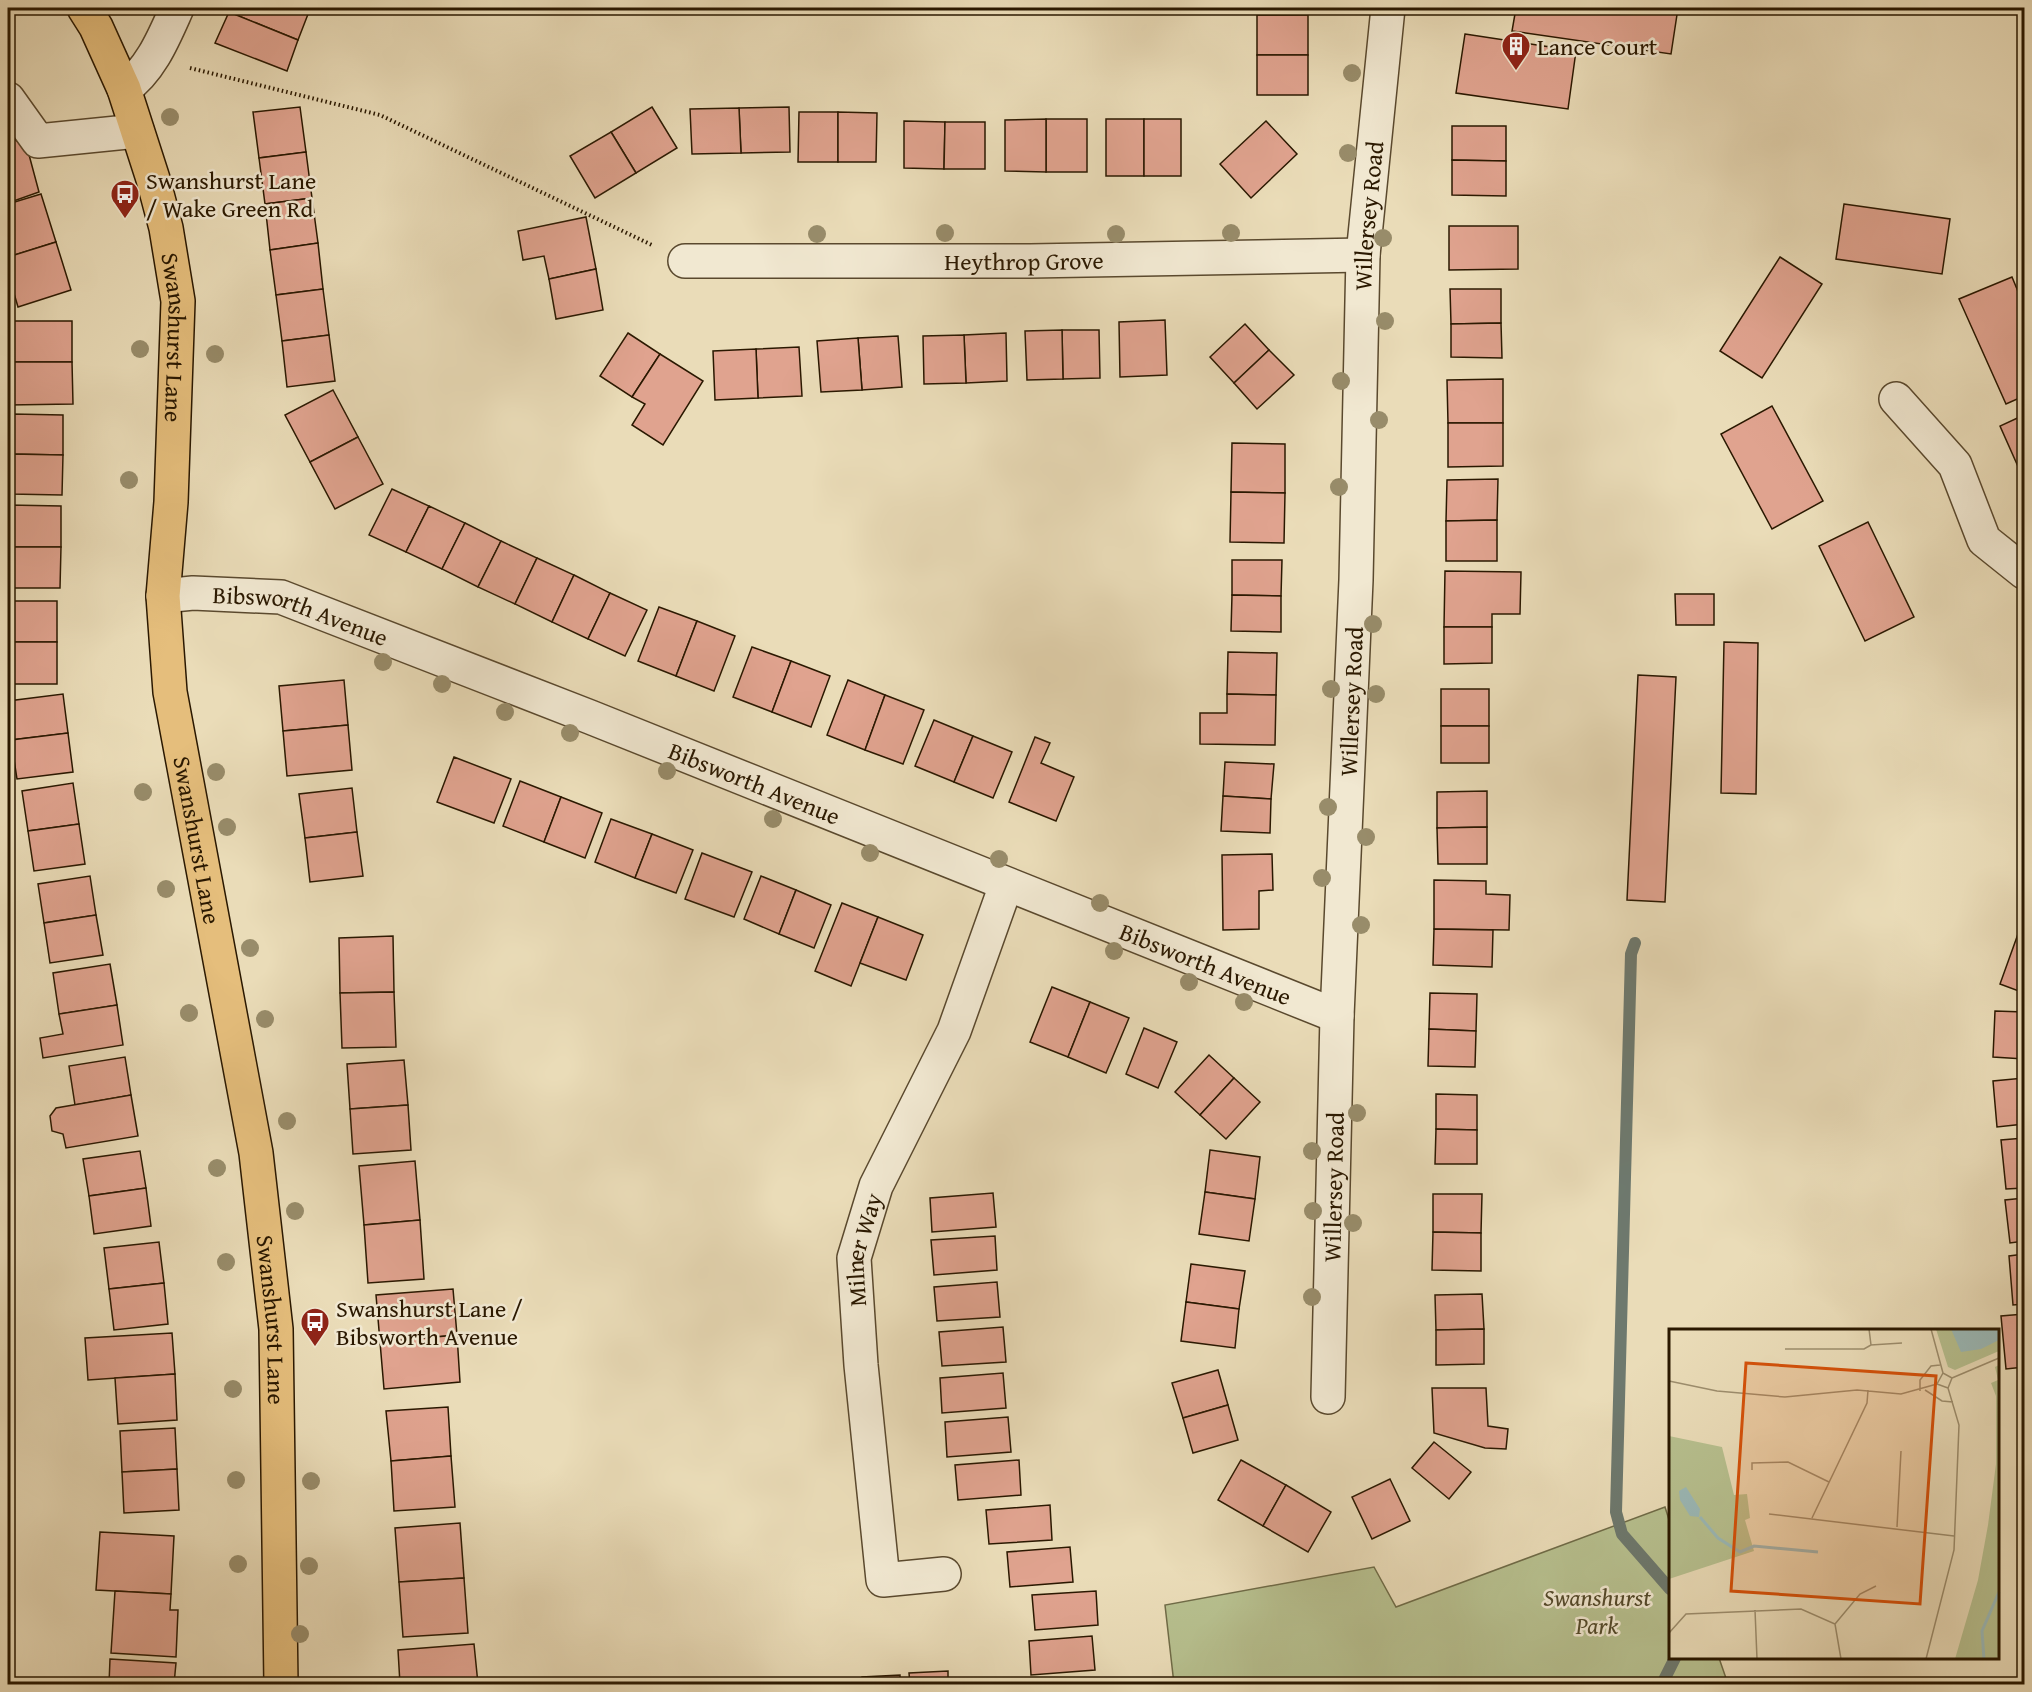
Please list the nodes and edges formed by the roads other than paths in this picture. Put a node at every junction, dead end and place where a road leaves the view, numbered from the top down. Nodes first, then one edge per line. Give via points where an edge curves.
1 (84, 8) edge
2 (177, 8) edge
3 (1388, 8) edge
4 (124, 89) junction
5 (8, 99) edge
6 (137, 131) junction
7 (1363, 255) junction
8 (684, 261) road end
9 (1896, 399) dead end
10 (2025, 572) edge
11 (163, 596) junction
12 (1006, 885) junction
13 (1337, 1016) junction
14 (1328, 1397) dead end
15 (944, 1574) dead end
16 (281, 1684) edge

1 - 4 main road, Swanshurst Lane
2 - 4 street via 139,79
3 - 7 street, Willersey Road
4 - 6 main road, Swanshurst Lane
5 - 6 street via 38,141
6 - 11 main road, Swanshurst Lane via 166,228 178,301 171,501
7 - 8 street, Heythrop Grove via 1030,261
7 - 13 street, Willersey Road via 1356,580
9 - 10 street via 1955,465 1984,540
11 - 12 street, Bibsworth Avenue via 193,593 281,597
11 - 16 main road, Swanshurst Lane via 170,692 256,1153 276,1329
12 - 13 street, Bibsworth Avenue
12 - 15 street, Milner Way via 954,1031 876,1186 854,1258 883,1580
13 - 14 street, Willersey Road

